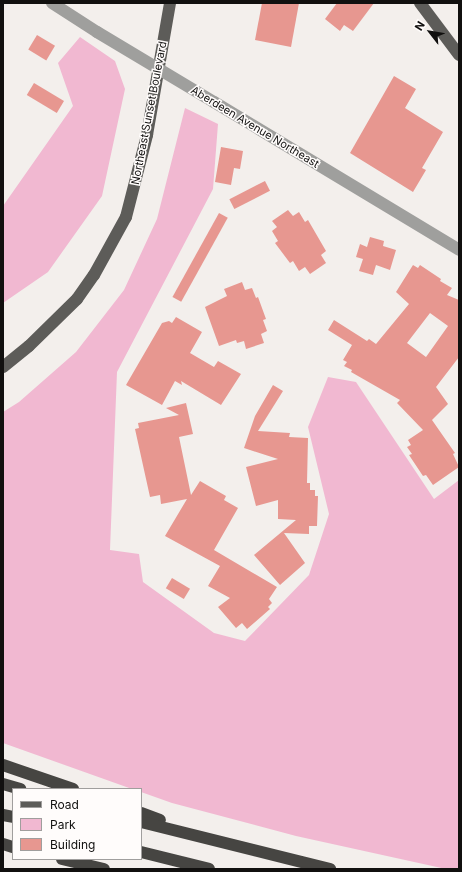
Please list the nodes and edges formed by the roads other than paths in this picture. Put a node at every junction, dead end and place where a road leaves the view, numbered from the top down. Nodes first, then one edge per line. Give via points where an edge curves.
1 (52, 3) edge
2 (170, 3) edge
3 (420, 3) edge
4 (459, 55) edge
5 (459, 250) edge
6 (3, 367) edge
7 (3, 764) edge
8 (3, 784) edge
9 (17, 788) edge
10 (70, 788) edge
11 (142, 813) edge
12 (142, 822) edge
13 (234, 847) junction
14 (142, 852) edge
15 (66, 860) edge
16 (104, 869) edge
17 (209, 869) edge
18 (330, 869) edge

1 - 5 street, Aberdeen Avenue Northeast, bridge
2 - 6 main road, Northeast Sunset Boulevard via 147,135 126,217 94,275 77,299 29,346
3 - 4 main road
7 - 10 highway
8 - 9 highway
11 - 13 highway
12 - 13 highway
13 - 18 highway
14 - 17 highway
15 - 16 highway

